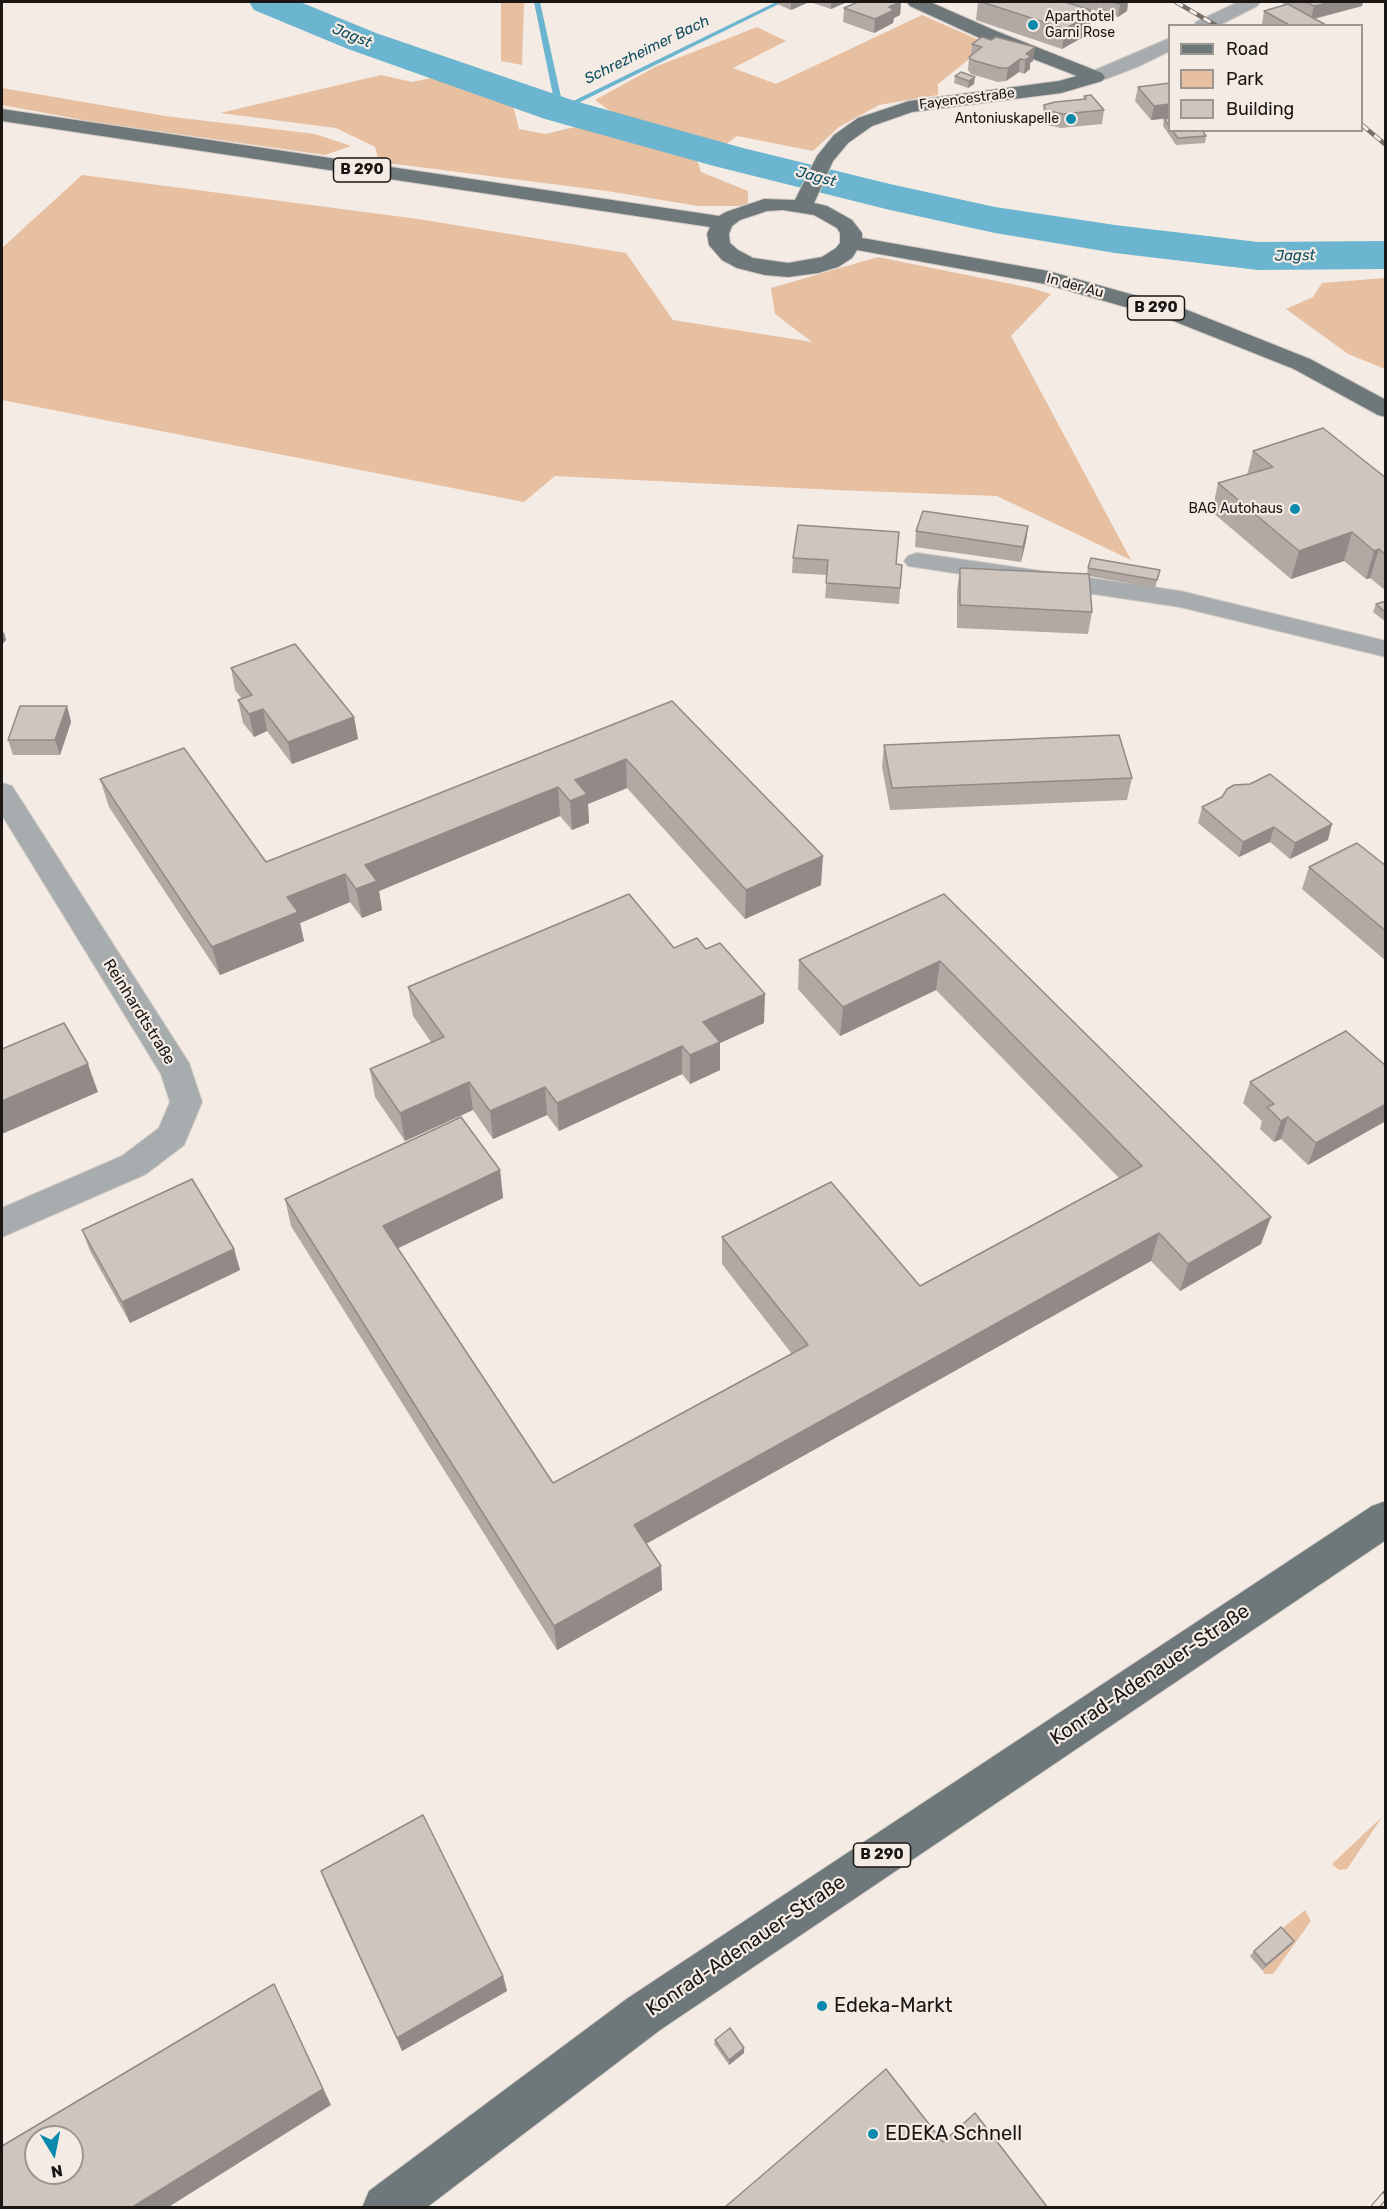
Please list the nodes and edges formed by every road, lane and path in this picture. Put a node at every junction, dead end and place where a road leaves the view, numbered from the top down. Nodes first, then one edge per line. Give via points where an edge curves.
1 (916, 2) edge
2 (1251, 2) edge
3 (1207, 24) edge
4 (1168, 44) edge
5 (1095, 77) junction
6 (2, 115) edge
7 (806, 198) junction
8 (723, 224) junction
9 (851, 243) junction
10 (1386, 410) edge
11 (916, 561) dead end
12 (1386, 649) edge
13 (2, 793) edge
14 (2, 1223) edge
15 (1386, 1518) edge
16 (386, 2208) edge

1 - 5 main road
2 - 3 street
4 - 5 street, Fayencestraße
5 - 7 main road, Fayencestraße via 1061,87 909,107 865,122 841,139 824,160
6 - 8 main road, B 290
7 - 8 main road via 764,206 733,216
7 - 9 main road via 845,224 851,233
8 - 9 main road via 718,234 720,245 745,263 765,268 810,268 830,262
9 - 10 main road, In der Au / B 290 via 1048,278 1179,315 1302,364
11 - 12 street via 1180,599
13 - 14 street, Reinhardtstraße via 177,1072 186,1102 172,1136 134,1165
15 - 16 main road, Konrad-Adenauer-Straße / B 290 via 644,2014

